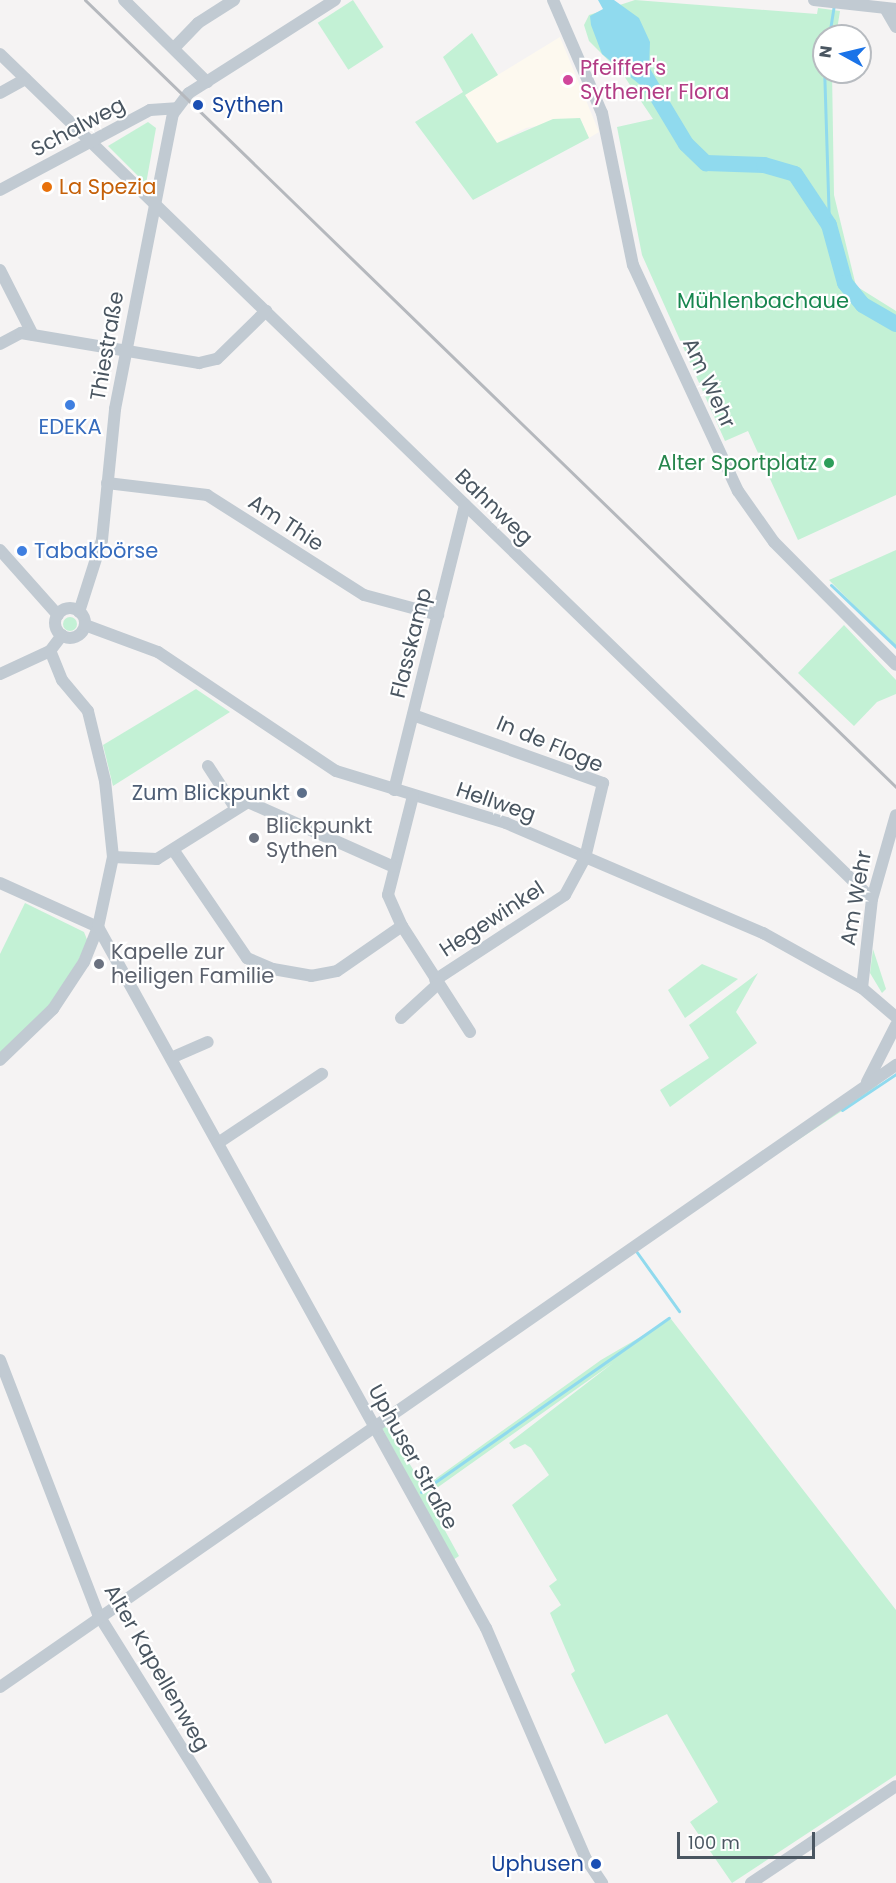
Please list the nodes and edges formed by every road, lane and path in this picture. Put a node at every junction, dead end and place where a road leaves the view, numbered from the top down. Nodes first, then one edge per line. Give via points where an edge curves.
1 (124, 0) edge
2 (234, 0) edge
3 (553, 0) edge
4 (331, 1) edge
5 (820, 1) edge
6 (890, 8) edge
7 (896, 27) edge
8 (175, 47) junction
9 (0, 54) edge
10 (25, 79) junction
11 (207, 82) junction
12 (0, 93) edge
13 (176, 108) junction
14 (91, 142) junction
15 (0, 190) edge
16 (153, 202) junction
17 (0, 270) edge
18 (266, 311) junction
19 (33, 335) junction
20 (0, 344) edge
21 (125, 352) junction
22 (107, 483) junction
23 (465, 505) junction
24 (0, 550) edge
25 (79, 612) junction
26 (58, 615) junction
27 (438, 615) junction
28 (85, 625) junction
29 (62, 635) junction
30 (50, 651) junction
31 (896, 665) edge
32 (0, 674) edge
33 (413, 715) junction
34 (208, 766) dead end
35 (394, 790) junction
36 (413, 796) junction
37 (236, 809) junction
38 (896, 815) edge
39 (174, 851) junction
40 (113, 856) junction
41 (585, 858) junction
42 (392, 866) junction
43 (0, 883) edge
44 (872, 899) junction
45 (402, 926) junction
46 (98, 927) junction
47 (436, 982) junction
48 (862, 988) junction
49 (896, 1017) edge
50 (401, 1018) dead end
51 (896, 1025) edge
52 (470, 1032) dead end
53 (208, 1042) dead end
54 (171, 1058) junction
55 (0, 1060) edge
56 (896, 1065) edge
57 (322, 1074) dead end
58 (866, 1083) junction
59 (218, 1143) junction
60 (0, 1360) edge
61 (373, 1425) junction
62 (98, 1614) junction
63 (0, 1687) edge
64 (896, 1786) edge
65 (266, 1883) edge
66 (602, 1883) edge
67 (751, 1883) edge

1 - 8 street
2 - 8 street via 198,23
3 - 31 street, Am Wehr via 602,113 633,265 738,491 774,542
4 - 11 street, Thiestraße
5 - 6 street
6 - 7 street
8 - 11 street
9 - 10 street, Bahnweg
10 - 12 street
10 - 14 street, Bahnweg
11 - 13 street, Thiestraße via 189,93
13 - 14 street, Schalweg via 150,110
13 - 16 street, Thiestraße
14 - 15 street, Schalweg
14 - 16 street, Bahnweg
16 - 18 street, Bahnweg
16 - 21 street, Thiestraße
17 - 19 street
18 - 21 street via 218,359 188,363
18 - 23 street, Bahnweg
19 - 20 street via 21,333
19 - 21 street
21 - 22 street, Thiestraße
22 - 25 street, Thiestraße via 100,546
22 - 27 street, Am Thie via 207,495 364,595
23 - 27 street, Flasskamp
23 - 44 street, Bahnweg
24 - 26 street
25 - 26 street via 68,609
25 - 28 street
26 - 29 street
27 - 33 street, Flasskamp
28 - 29 street via 76,637
28 - 35 street, Hellweg via 158,652 336,771
29 - 30 street
30 - 32 street
30 - 40 street via 62,680 88,711 105,781
33 - 35 street, Flasskamp
33 - 41 street, In de Floge via 603,783
34 - 37 street
35 - 36 street, Hellweg
36 - 41 street, Hellweg via 506,823
36 - 42 street
37 - 39 street
37 - 42 street via 248,802 274,809
38 - 44 street, Am Wehr
39 - 40 street via 157,859
39 - 45 street via 247,958 273,969 311,976 337,971
40 - 46 street
41 - 47 street, Hegewinkel via 565,895
41 - 48 street, Hellweg via 763,933
42 - 45 street via 388,895
43 - 46 street
44 - 48 street, Am Wehr
45 - 47 street
46 - 54 street, Uphuser Straße
46 - 55 street via 84,962 53,1009
47 - 50 street, Hegewinkel
47 - 52 street
48 - 49 street, Hellweg
51 - 58 street
53 - 54 street
54 - 59 street, Uphuser Straße
56 - 58 street
57 - 59 street
58 - 61 street
59 - 61 street, Uphuser Straße
60 - 62 street, Alter Kapellenweg
61 - 62 street
61 - 66 street, Uphuser Straße via 486,1629 586,1858
62 - 63 street
62 - 65 street, Alter Kapellenweg
64 - 67 street

